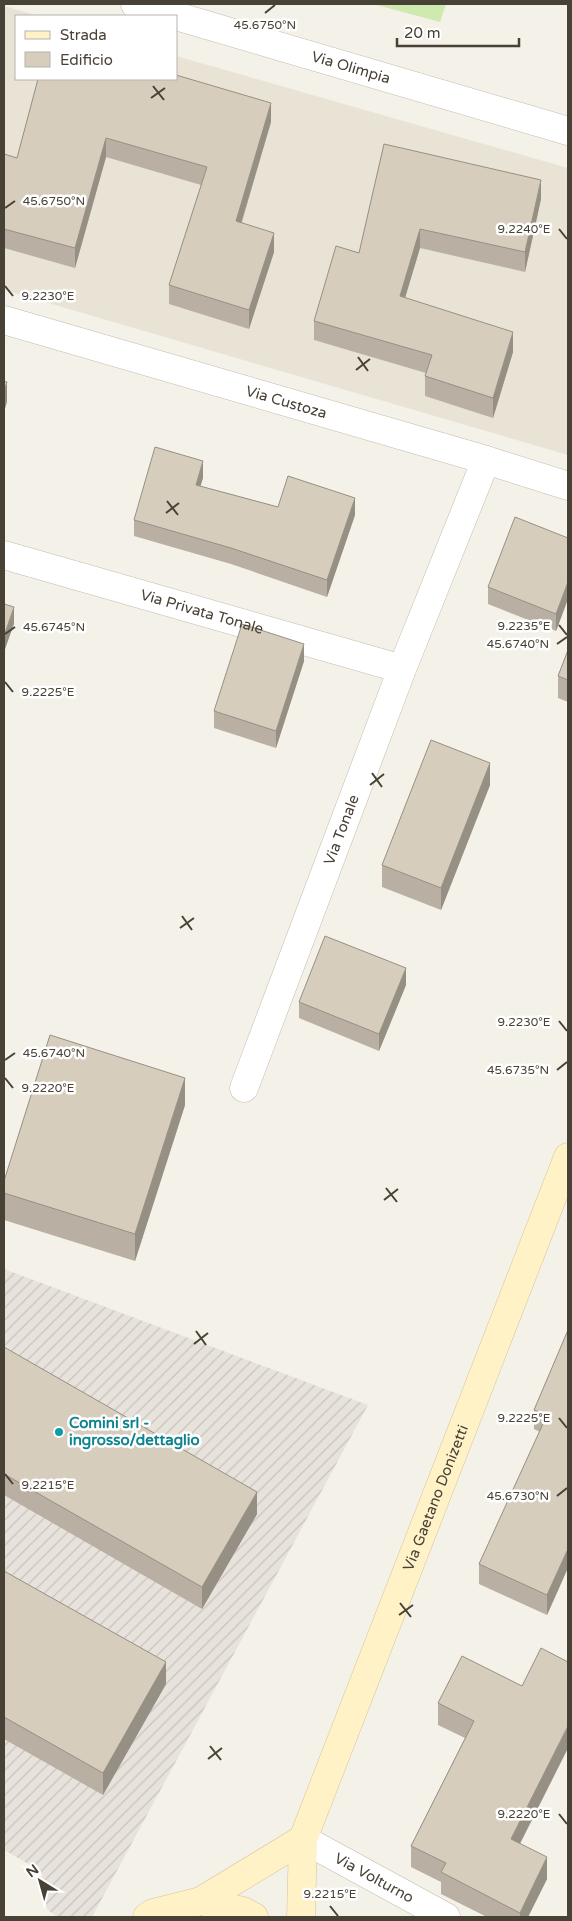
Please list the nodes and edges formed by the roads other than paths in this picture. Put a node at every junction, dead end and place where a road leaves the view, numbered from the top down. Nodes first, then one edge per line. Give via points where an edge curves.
1 (134, 4) edge
2 (172, 15) edge
3 (178, 17) edge
4 (568, 131) edge
5 (4, 320) edge
6 (486, 460) junction
7 (568, 486) edge
8 (4, 555) edge
9 (402, 669) junction
10 (244, 1088) dead end
11 (568, 1157) edge
12 (304, 1840) junction
13 (201, 1901) junction
14 (147, 1917) edge
15 (254, 1917) edge
16 (301, 1917) edge
17 (446, 1917) edge

1 - 2 street, Via Olimpia
3 - 4 street, Via Olimpia
5 - 6 street, Via Custoza
6 - 7 street, Via Custoza
6 - 9 street, Via Tonale
8 - 9 street, Via Privata Tonale
9 - 10 street, Via Tonale
11 - 12 street, Via Gaetano Donizetti
12 - 13 street
12 - 16 street, Via Gaetano Donizetti
12 - 17 street, Via Volturno
13 - 14 street
13 - 15 street via 243,1911

